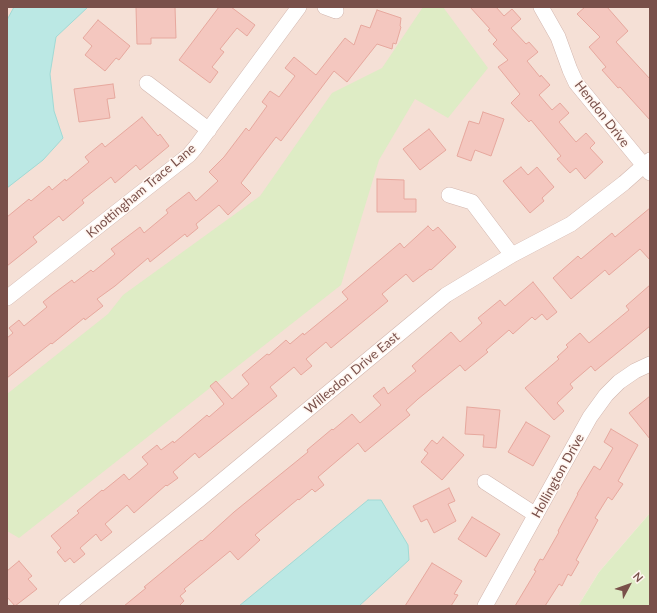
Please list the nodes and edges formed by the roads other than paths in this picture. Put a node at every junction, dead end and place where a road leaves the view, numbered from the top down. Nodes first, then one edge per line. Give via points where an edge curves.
1 (299, 7) edge
2 (541, 7) edge
3 (147, 83) dead end
4 (209, 130) junction
5 (648, 166) edge
6 (449, 196) dead end
7 (512, 255) junction
8 (7, 298) edge
9 (650, 364) edge
10 (485, 482) dead end
11 (536, 515) junction
12 (66, 606) edge
13 (485, 606) edge

1 - 4 street, Knottingham Trace Lane
2 - 5 street, Hendon Drive via 558,37 576,83
3 - 4 street
4 - 8 street, Knottingham Trace Lane via 189,155
5 - 7 street, Willesdon Drive East via 571,224
6 - 7 street via 472,202
7 - 12 street, Willesdon Drive East via 446,295 200,499
9 - 11 street, Hollington Drive via 619,382 606,395 590,417
10 - 11 street
11 - 13 street, Hollington Drive

